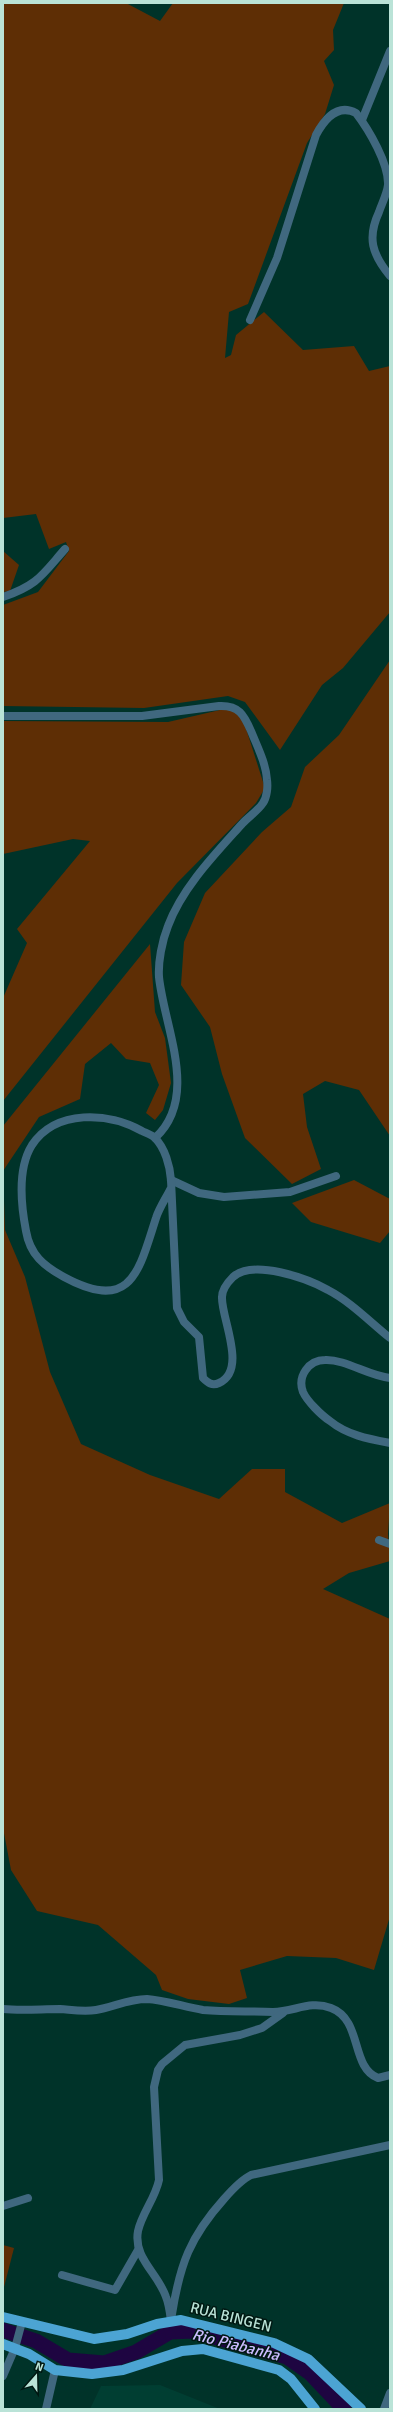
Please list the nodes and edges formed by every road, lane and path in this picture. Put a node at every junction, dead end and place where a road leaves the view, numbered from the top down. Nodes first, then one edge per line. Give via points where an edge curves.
1 (390, 51) edge
2 (362, 120) junction
3 (390, 276) edge
4 (250, 320) dead end
5 (65, 549) dead end
6 (3, 597) edge
7 (3, 716) edge
8 (155, 1138) junction
9 (336, 1176) dead end
10 (171, 1184) junction
11 (390, 1338) edge
12 (390, 1378) edge
13 (390, 1443) edge
14 (379, 1540) dead end
15 (390, 1544) edge
16 (3, 2009) edge
17 (285, 2012) junction
18 (390, 2075) edge
19 (390, 2145) edge
20 (28, 2198) dead end
21 (3, 2206) edge
22 (138, 2250) junction
23 (62, 2275) dead end
24 (3, 2317) edge
25 (171, 2321) junction
26 (22, 2322) junction
27 (3, 2344) edge
28 (15, 2348) junction
29 (55, 2370) junction
30 (3, 2376) edge
31 (390, 2394) edge
32 (46, 2409) edge
33 (315, 2409) edge
34 (361, 2409) edge
35 (384, 2409) edge

1 - 2 street
2 - 3 street via 388,171 387,191 371,230 372,244 378,259
2 - 4 street via 353,112 339,111 327,117 321,125 311,146 277,258
5 - 6 street via 34,584
7 - 8 street via 142,716 231,706 245,716 264,764 267,780 262,805 242,824 190,887 173,913 167,928 159,976 175,1058 176,1092 173,1111 164,1131
8 - 10 street via 168,1162
8 - 10 street via 136,1127 100,1116 68,1120 42,1134 32,1145 22,1179 22,1205 28,1244 33,1254 48,1268 72,1281 90,1289 117,1288 134,1278 145,1258 156,1216
9 - 10 street via 290,1192 224,1197 199,1193
10 - 11 street via 178,1308 184,1322 199,1337 203,1378 208,1383 221,1382 231,1368 232,1346 222,1297 228,1282 241,1271 273,1270 328,1290 351,1305
12 - 13 street via 327,1359 311,1364 304,1372 302,1381 306,1396 329,1421 355,1435
14 - 15 street
16 - 17 street via 61,2009 83,2012 132,2000 147,1999 204,2010
17 - 18 street via 321,2004 334,2009 350,2022 368,2072 378,2078
17 - 22 street via 262,2028 240,2035 185,2045 173,2053 158,2070 154,2096 160,2180 138,2231
19 - 25 street via 246,2178 197,2232 177,2279
20 - 21 street
22 - 23 street via 115,2290
22 - 25 street via 166,2296
24 - 26 main road, RUA BINGEN
25 - 26 main road, RUA BINGEN via 127,2334 94,2339
25 - 34 main road, RUA BINGEN via 181,2320 274,2343 296,2352 321,2370
26 - 28 street
27 - 28 main road
28 - 29 main road
28 - 30 street
29 - 32 street
29 - 33 main road via 70,2373 107,2373 140,2366 182,2351 203,2349 279,2370 291,2379
31 - 35 street

